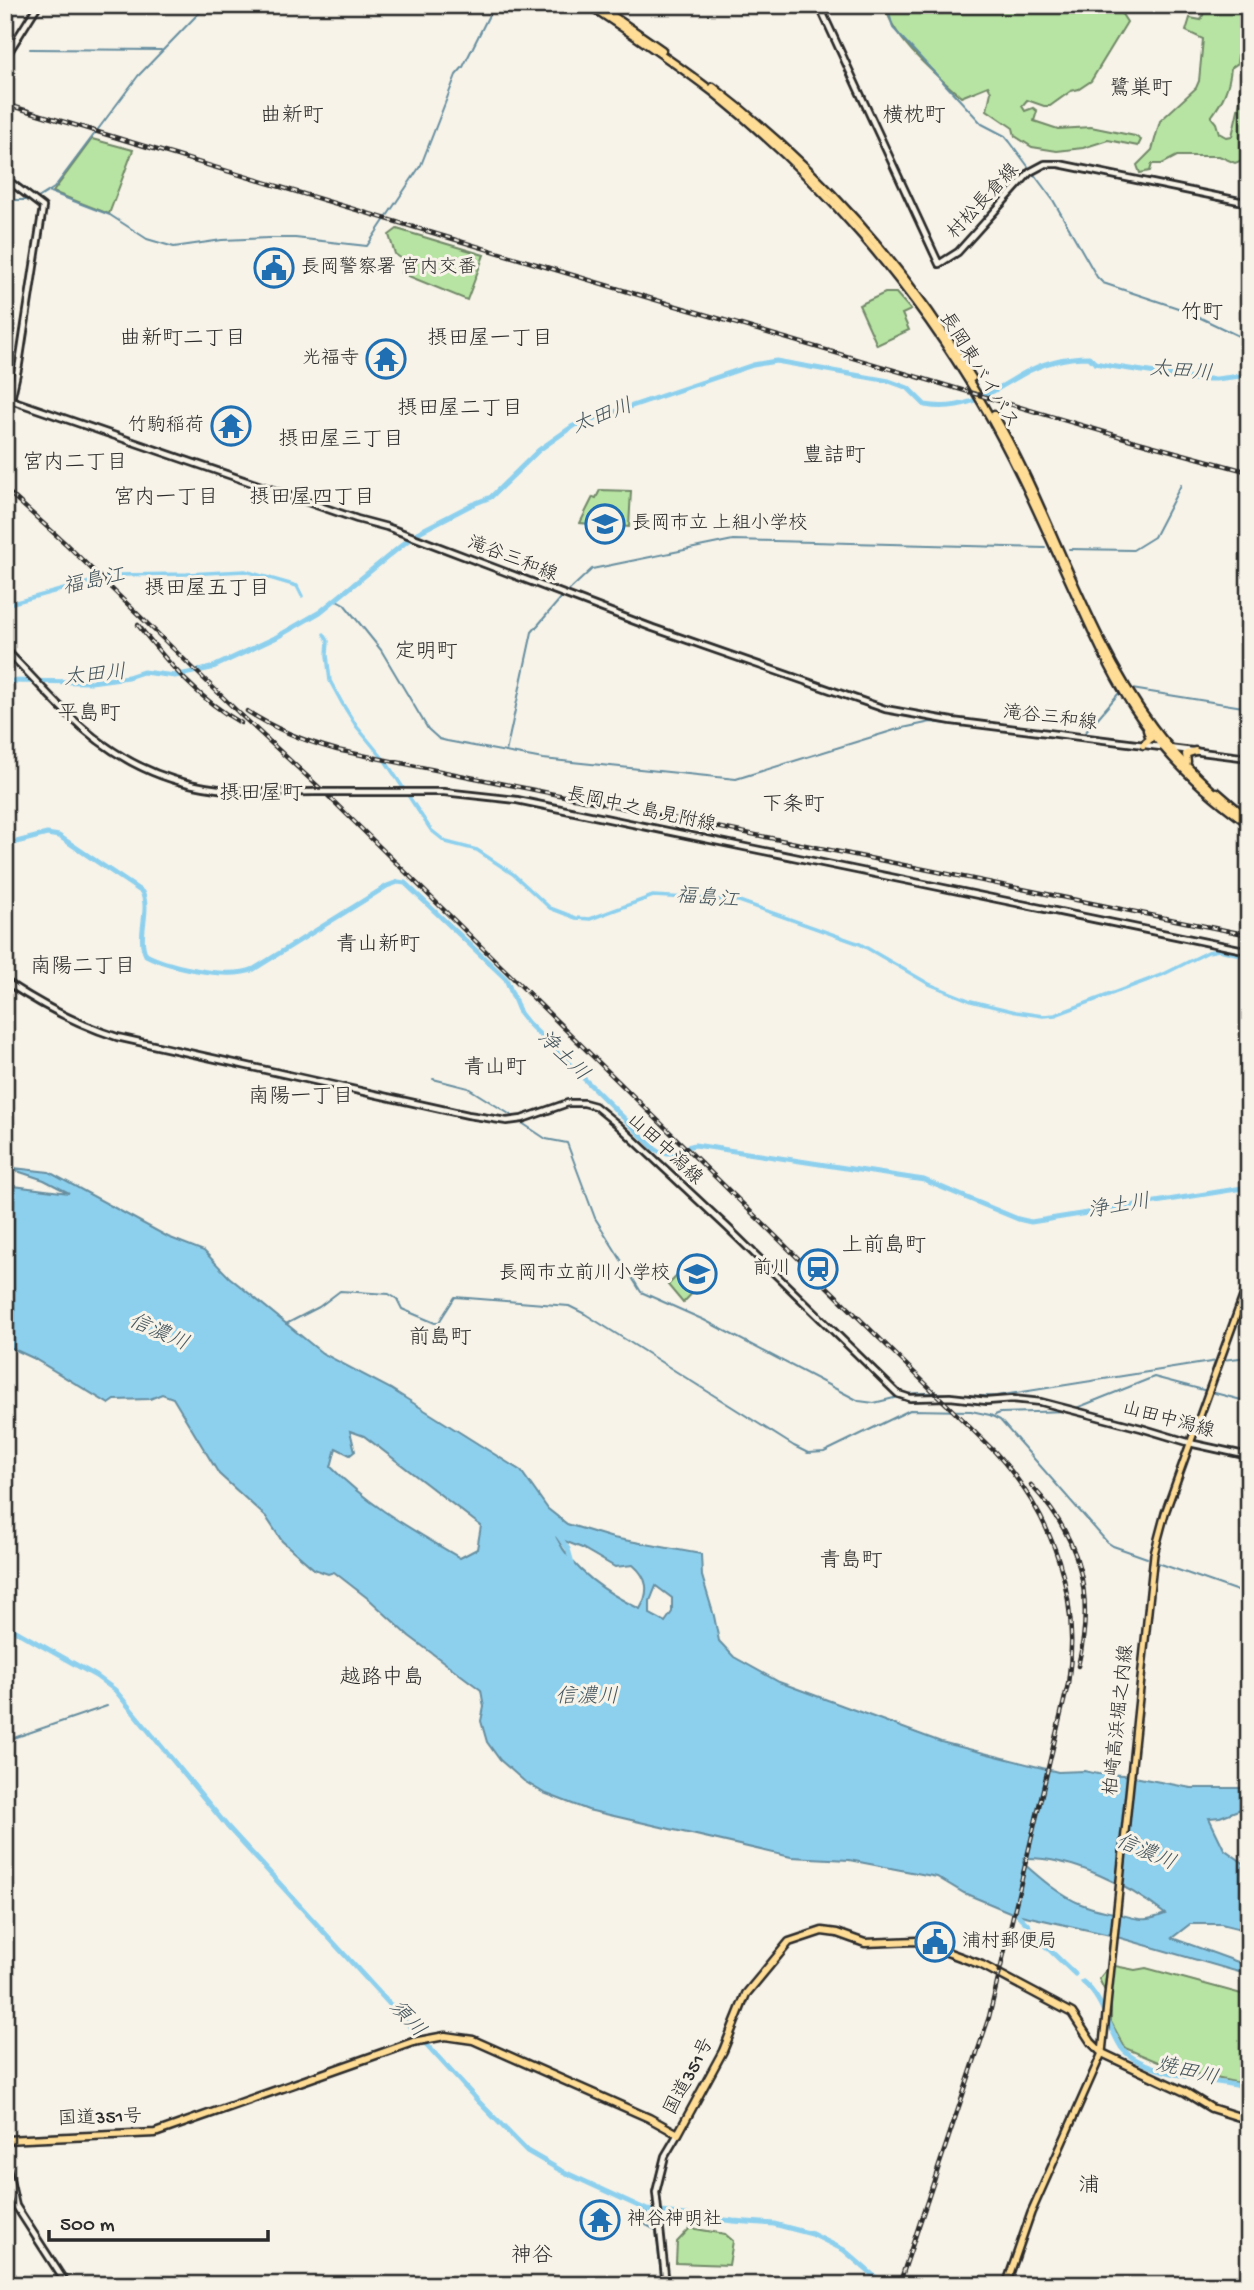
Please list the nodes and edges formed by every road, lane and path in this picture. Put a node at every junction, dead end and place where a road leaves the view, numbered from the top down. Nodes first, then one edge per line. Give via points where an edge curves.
1 (38, 5) edge
2 (589, 5) edge
3 (597, 5) edge
4 (820, 5) edge
5 (5, 58) edge
6 (5, 178) edge
7 (1249, 202) edge
8 (970, 379) junction
9 (994, 419) junction
10 (5, 649) edge
11 (1102, 651) junction
12 (1143, 745) junction
13 (1167, 748) junction
14 (1195, 751) junction
15 (1249, 758) edge
16 (1247, 822) edge
17 (1249, 951) edge
18 (5, 981) edge
19 (1249, 1280) edge
20 (1191, 1443) junction
21 (1249, 1456) edge
22 (1102, 2053) junction
23 (1249, 2120) edge
24 (678, 2134) junction
25 (5, 2140) edge
26 (5, 2158) edge
27 (5, 2283) edge
28 (24, 2285) edge
29 (67, 2285) edge
30 (666, 2285) edge
31 (1006, 2285) edge

1 - 5 main road
2 - 8 highway, 長岡東バイパス via 712,91 794,163 892,272
3 - 8 highway, 長岡東バイパス via 712,86 804,167 905,280
4 - 7 main road, 村松長倉線 via 939,264 958,252 1030,172 1045,164
6 - 12 main road, 滝谷三和線 via 43,207 10,400 403,533 885,709
8 - 9 highway, 長岡東バイパス
9 - 11 highway, 長岡東バイパス
9 - 13 highway, 長岡東バイパス via 1021,464 1114,663
10 - 17 main road, 長岡中之島見附線, bridge via 80,726 107,747 163,777 190,785 224,791 478,794
11 - 12 highway via 1150,734
11 - 13 highway, 長岡東バイパス via 1132,705
12 - 13 main road, 滝谷三和線
13 - 14 main road, 滝谷三和線
13 - 16 highway, 長岡東バイパス via 1205,790
14 - 15 main road, 滝谷三和線
14 - 16 highway via 1186,754 1187,763
18 - 20 main road, 山田中潟線 via 71,1021 117,1037 468,1115 516,1120 568,1103 590,1105 663,1167 898,1394 1041,1402
19 - 20 main road, 柏崎高浜堀之内線
20 - 21 main road, 山田中潟線
20 - 22 main road, 柏崎高浜堀之内線 via 1156,1545
22 - 23 highway, 国道351号 via 1211,2108
22 - 24 highway, 国道351号 via 1068,2010 974,1961 917,1941 867,1944 815,1931 789,1942 746,1994 723,2051
22 - 31 main road, 柏崎高浜堀之内線 via 1031,2213
24 - 25 highway, 国道351号 via 474,2040 452,2036 413,2042 155,2133
24 - 30 main road via 664,2160 656,2192
26 - 29 main road via 16,2206
27 - 28 highway

